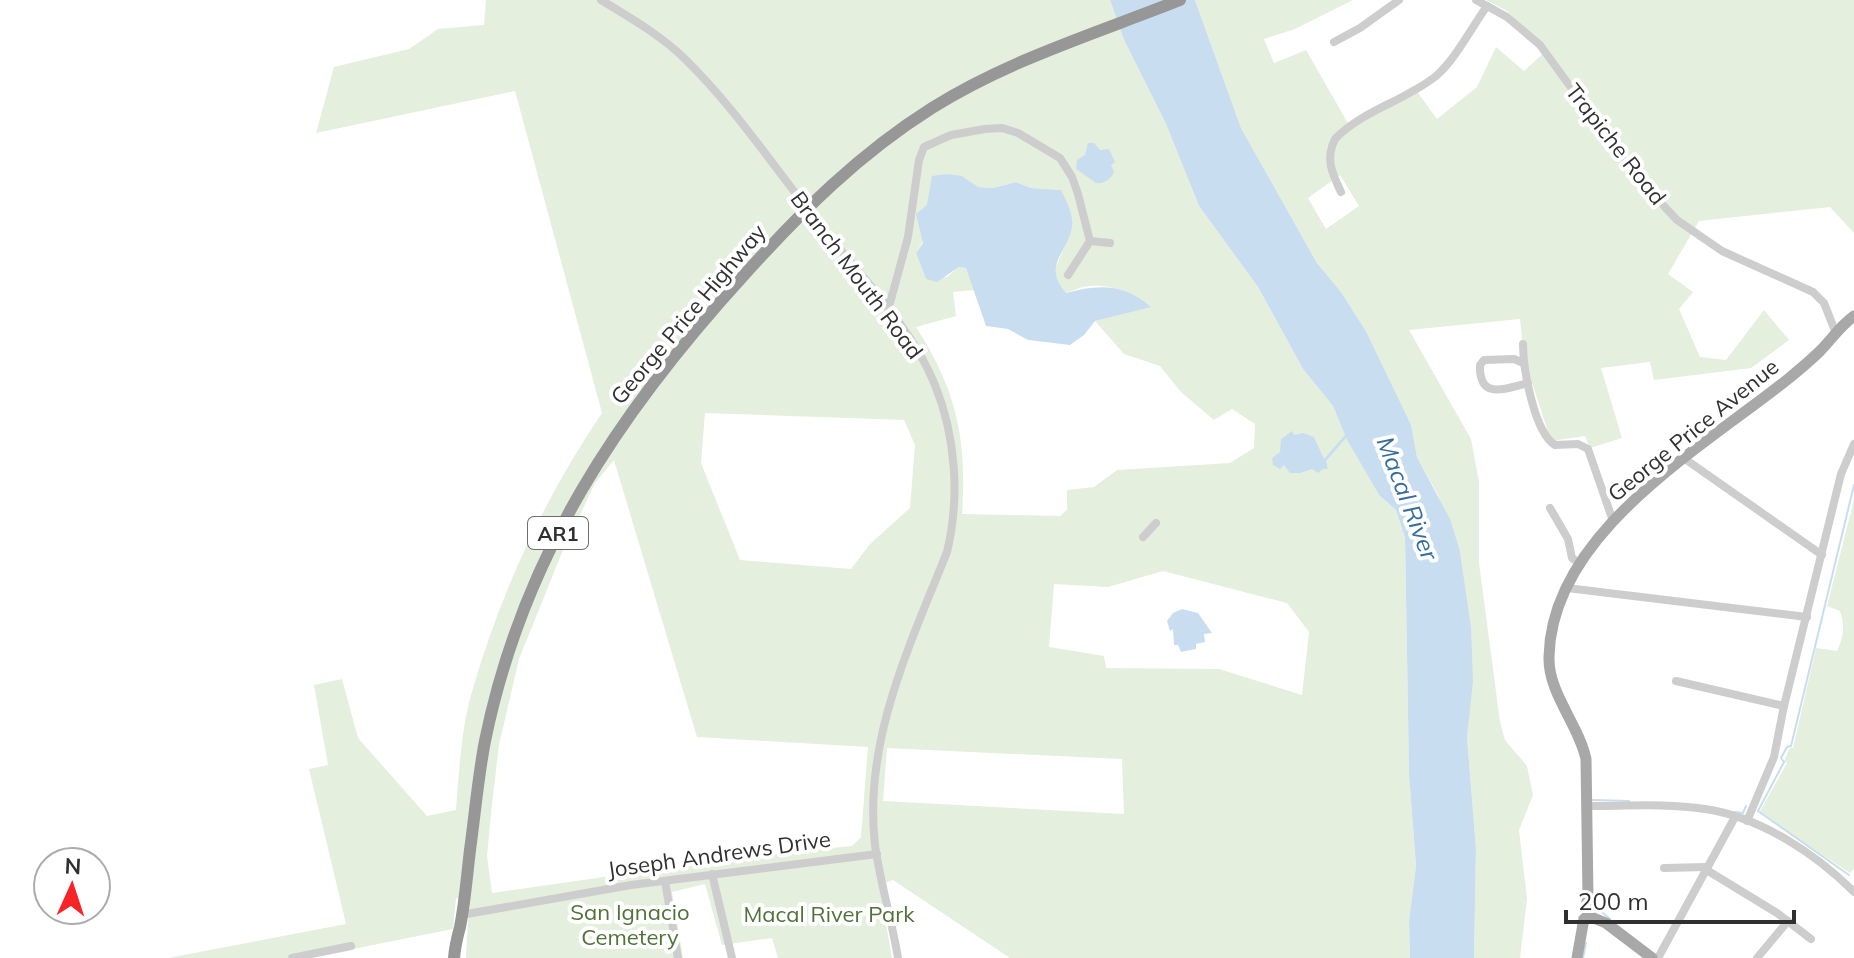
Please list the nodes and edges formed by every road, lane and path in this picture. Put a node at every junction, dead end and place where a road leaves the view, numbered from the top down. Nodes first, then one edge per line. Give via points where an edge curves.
1 (601, 0) edge
2 (1180, 0) edge
3 (1399, 0) edge
4 (1476, 0) edge
5 (1487, 6) junction
6 (1334, 42) dead end
7 (1341, 192) dead end
8 (806, 207) junction
9 (1090, 241) junction
10 (1110, 243) dead end
11 (1068, 275) dead end
12 (886, 307) junction
13 (1854, 316) edge
14 (1835, 331) junction
15 (1523, 344) dead end
16 (1523, 363) junction
17 (1528, 383) junction
18 (1854, 444) edge
19 (1685, 459) junction
20 (1550, 508) dead end
21 (1613, 521) junction
22 (1156, 523) dead end
23 (1143, 537) dead end
24 (1822, 555) junction
25 (1579, 563) junction
26 (1567, 588) junction
27 (1807, 617) junction
28 (1676, 681) dead end
29 (1784, 706) junction
30 (1587, 806) junction
31 (1735, 817) junction
32 (1747, 821) junction
33 (877, 854) junction
34 (1664, 868) dead end
35 (1706, 868) junction
36 (712, 874) junction
37 (665, 881) junction
38 (1853, 887) edge
39 (461, 915) junction
40 (1586, 918) junction
41 (1788, 921) junction
42 (459, 929) junction
43 (1811, 939) dead end
44 (351, 946) dead end
45 (292, 958) edge
46 (454, 958) edge
47 (462, 958) edge
48 (678, 958) edge
49 (732, 958) edge
50 (898, 958) edge
51 (1577, 958) edge
52 (1641, 958) edge
53 (1655, 958) edge
54 (1757, 958) edge

1 - 8 street, Branch Mouth Road via 683,57 745,124
2 - 8 highway, George Price Highway / AR1 via 999,72 932,108
3 - 6 street
4 - 5 street, Trapiche Road
5 - 7 street via 1436,76 1335,139 1329,164
5 - 14 street, Trapiche Road via 1540,45 1634,174 1677,220 1722,251 1813,292 1824,303
8 - 12 street, Branch Mouth Road
8 - 39 highway, George Price Highway / AR1 via 653,381 590,473 548,551 491,714
9 - 10 street
9 - 11 street
9 - 12 street via 1078,194 1060,158 1002,128 951,135 924,147 919,160 902,260
12 - 33 street, Branch Mouth Road via 917,349 936,388 951,445 955,492 947,552 910,642 883,731 876,782
13 - 14 main road, George Price Avenue
14 - 19 main road, George Price Avenue via 1803,367
15 - 16 street
16 - 17 street
16 - 17 street via 1484,360 1481,381 1494,390
17 - 21 street via 1551,443 1588,449
18 - 24 street via 1844,462
19 - 21 main road, George Price Avenue
19 - 24 street
20 - 25 street
21 - 25 main road, George Price Avenue
22 - 23 street
24 - 27 street
25 - 26 main road, George Price Avenue
26 - 27 street
26 - 30 main road, George Price Avenue via 1552,632 1549,664 1584,748
27 - 29 street
28 - 29 street
29 - 32 street via 1771,769
30 - 31 street via 1689,807
30 - 40 main road, George Price Avenue
31 - 32 street
31 - 35 street
32 - 38 street
33 - 36 street, Joseph Andrews Drive
33 - 50 street
34 - 35 street
35 - 41 street
35 - 53 street
36 - 37 street, Joseph Andrews Drive
36 - 49 street
37 - 39 street, Joseph Andrews Drive
37 - 48 street
39 - 42 highway, George Price Highway / AR1
40 - 51 main road, George Price Avenue
40 - 52 main road
40 - 53 main road via 1606,923
41 - 43 street
41 - 54 street
42 - 46 highway, AR1
42 - 47 highway, AR1
44 - 45 street

